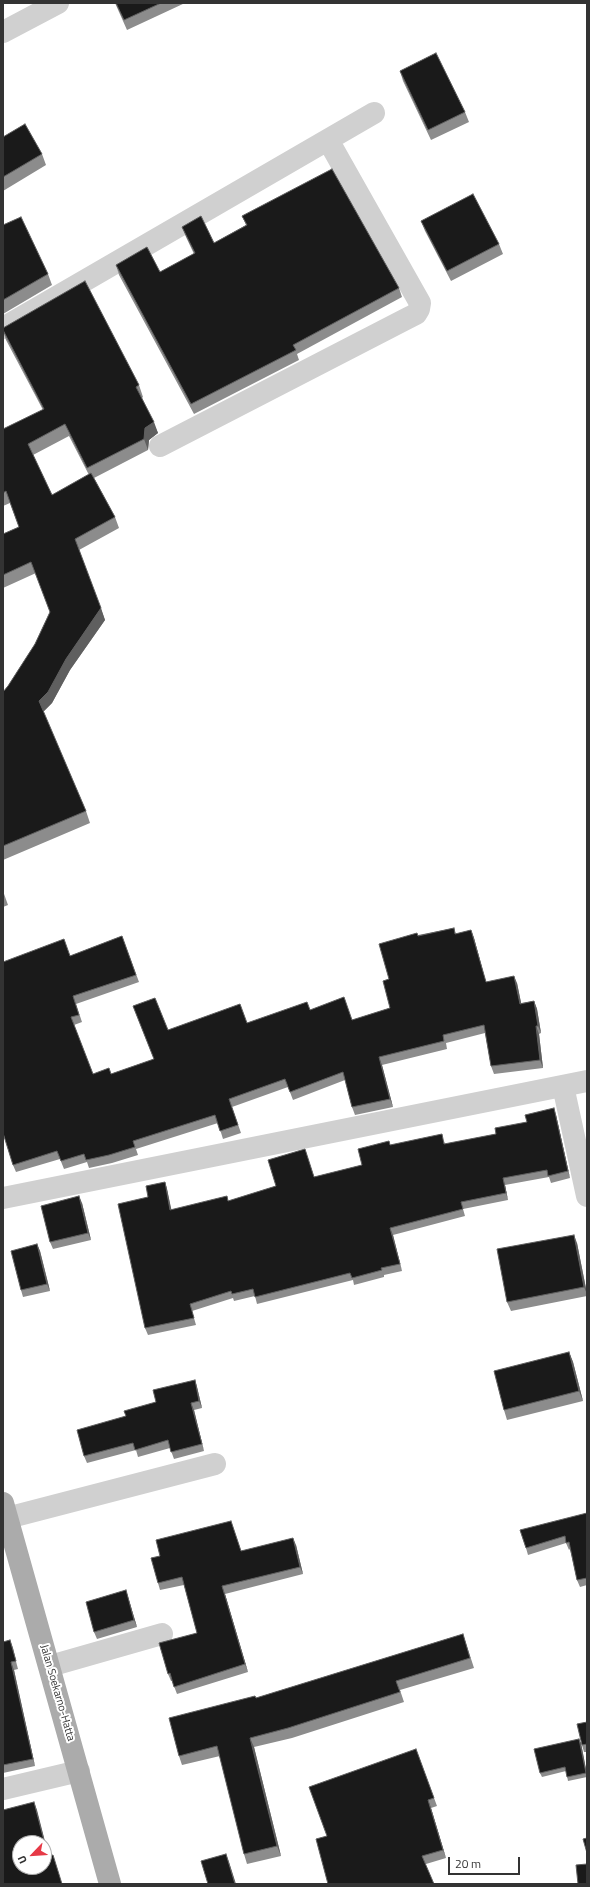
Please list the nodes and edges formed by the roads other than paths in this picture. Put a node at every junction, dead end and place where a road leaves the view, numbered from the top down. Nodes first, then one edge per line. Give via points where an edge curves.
1 (58, 3) edge
2 (3, 32) edge
3 (374, 113) dead end
4 (328, 140) junction
5 (3, 328) edge
6 (160, 446) dead end
7 (587, 1081) edge
8 (562, 1086) junction
9 (587, 1196) edge
10 (3, 1198) edge
11 (215, 1464) dead end
12 (5, 1510) edge
13 (162, 1634) dead end
14 (68, 1661) junction
15 (79, 1771) junction
16 (3, 1790) edge
17 (110, 1884) edge

1 - 2 street
3 - 4 street
4 - 5 street
4 - 6 street via 420,303 420,309 416,314
7 - 8 street
8 - 9 street
8 - 10 street
11 - 12 street
12 - 14 main road, Jalan Soekarno-Hatta
13 - 14 street
14 - 15 main road, Jalan Soekarno-Hatta
15 - 16 street
15 - 17 main road, Jalan Soekarno-Hatta

